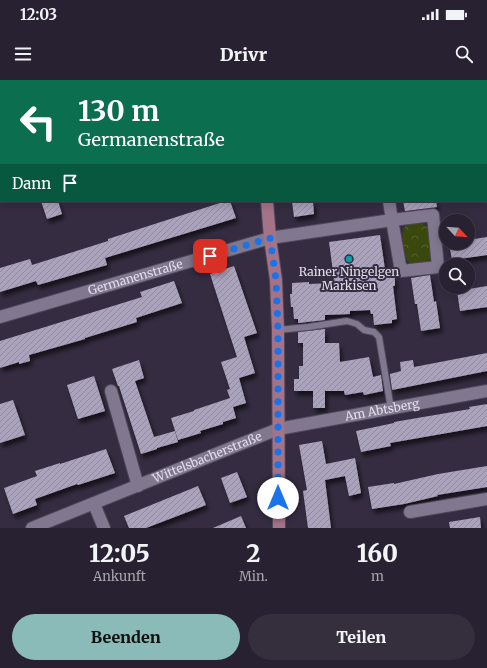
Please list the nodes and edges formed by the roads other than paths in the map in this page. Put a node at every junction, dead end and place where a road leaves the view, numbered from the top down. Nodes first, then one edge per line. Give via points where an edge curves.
1 (267, 202) edge
2 (389, 202) edge
3 (392, 220) junction
4 (270, 238) junction
5 (0, 317) edge
6 (278, 330) junction
7 (111, 391) dead end
8 (487, 391) edge
9 (391, 409) junction
10 (278, 429) junction
11 (138, 486) junction
12 (487, 499) edge
13 (94, 504) junction
14 (410, 512) dead end
15 (32, 528) edge
16 (104, 528) edge
17 (278, 528) edge

1 - 4 street
2 - 3 street
3 - 3 street via 433,215 438,267 401,271
3 - 4 street, Germanenstraße
4 - 5 street, Germanenstraße
4 - 6 street via 276,280
6 - 9 lane via 347,321 374,332 379,338
6 - 10 street
7 - 11 street, Wittelsbacherstraße
8 - 9 street, Am Abtsberg
9 - 10 street, Am Abtsberg
10 - 11 street, Wittelsbacherstraße
10 - 17 street
11 - 13 street, Wittelsbacherstraße
12 - 14 street
13 - 15 street, Wittelsbacherstraße
13 - 16 street

